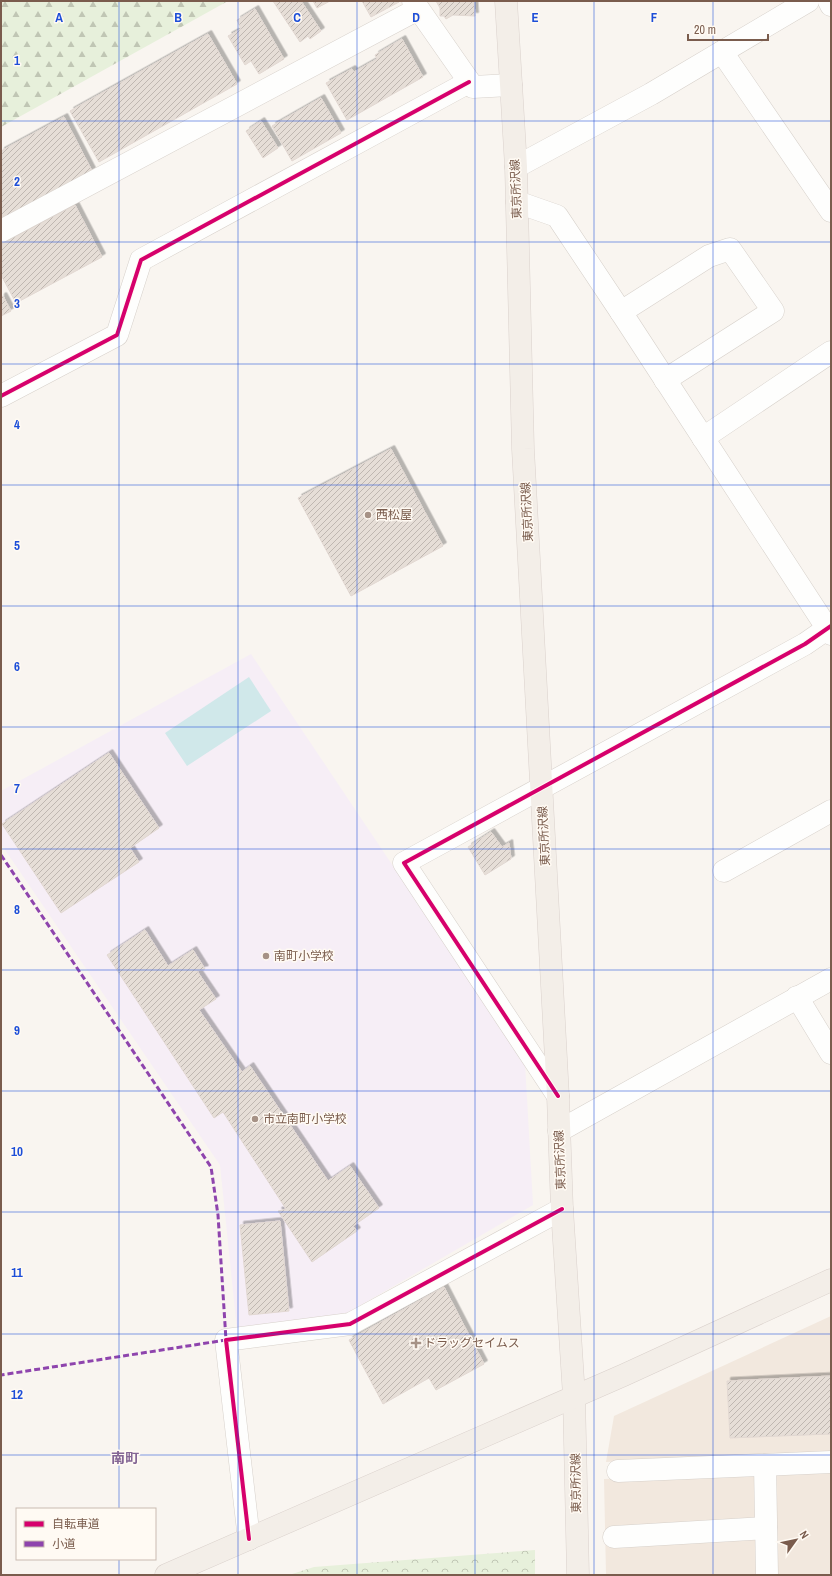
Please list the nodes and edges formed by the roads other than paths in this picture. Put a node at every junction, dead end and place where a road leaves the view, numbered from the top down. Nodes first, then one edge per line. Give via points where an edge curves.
1 (506, 1) edge
2 (808, 1) edge
3 (828, 1) edge
4 (416, 5) edge
5 (831, 5) edge
6 (722, 52) junction
7 (469, 82) junction
8 (511, 85) junction
9 (516, 167) junction
10 (517, 202) junction
11 (831, 211) edge
12 (1, 231) edge
13 (621, 312) junction
14 (831, 352) edge
15 (665, 380) junction
16 (1, 396) edge
17 (703, 438) junction
18 (830, 630) edge
19 (541, 789) junction
20 (831, 811) edge
21 (724, 871) dead end
22 (831, 979) edge
23 (797, 998) junction
24 (831, 1053) edge
25 (558, 1096) junction
26 (559, 1131) junction
27 (562, 1209) junction
28 (831, 1280) edge
29 (574, 1396) junction
30 (831, 1462) edge
31 (765, 1465) junction
32 (618, 1471) dead end
33 (766, 1528) junction
34 (614, 1537) dead end
35 (250, 1539) junction
36 (166, 1575) edge
37 (578, 1575) edge
38 (767, 1575) edge

1 - 8 main road, 東京所沢線
2 - 6 street
3 - 5 street
4 - 7 street
4 - 12 street
6 - 9 street via 651,94
6 - 11 street
7 - 8 street via 473,87
7 - 16 street via 141,260 117,335
8 - 9 main road, 東京所沢線
9 - 10 main road, 東京所沢線
10 - 13 street via 557,216
10 - 19 main road, 東京所沢線 via 523,449
13 - 15 street
13 - 15 street via 709,256 730,249 773,311
14 - 17 street
15 - 17 street
17 - 18 street
18 - 19 street
19 - 25 main road, 東京所沢線
19 - 25 street via 404,863
20 - 21 street
22 - 23 street
23 - 24 street
23 - 26 street
25 - 26 main road, 東京所沢線
26 - 27 main road, 東京所沢線
27 - 29 main road, 東京所沢線
27 - 35 street via 350,1324 226,1340
28 - 29 main road via 624,1376
29 - 35 main road
29 - 37 main road, 東京所沢線
30 - 31 street
31 - 32 street
31 - 33 street
33 - 34 street
33 - 38 street
35 - 36 main road

